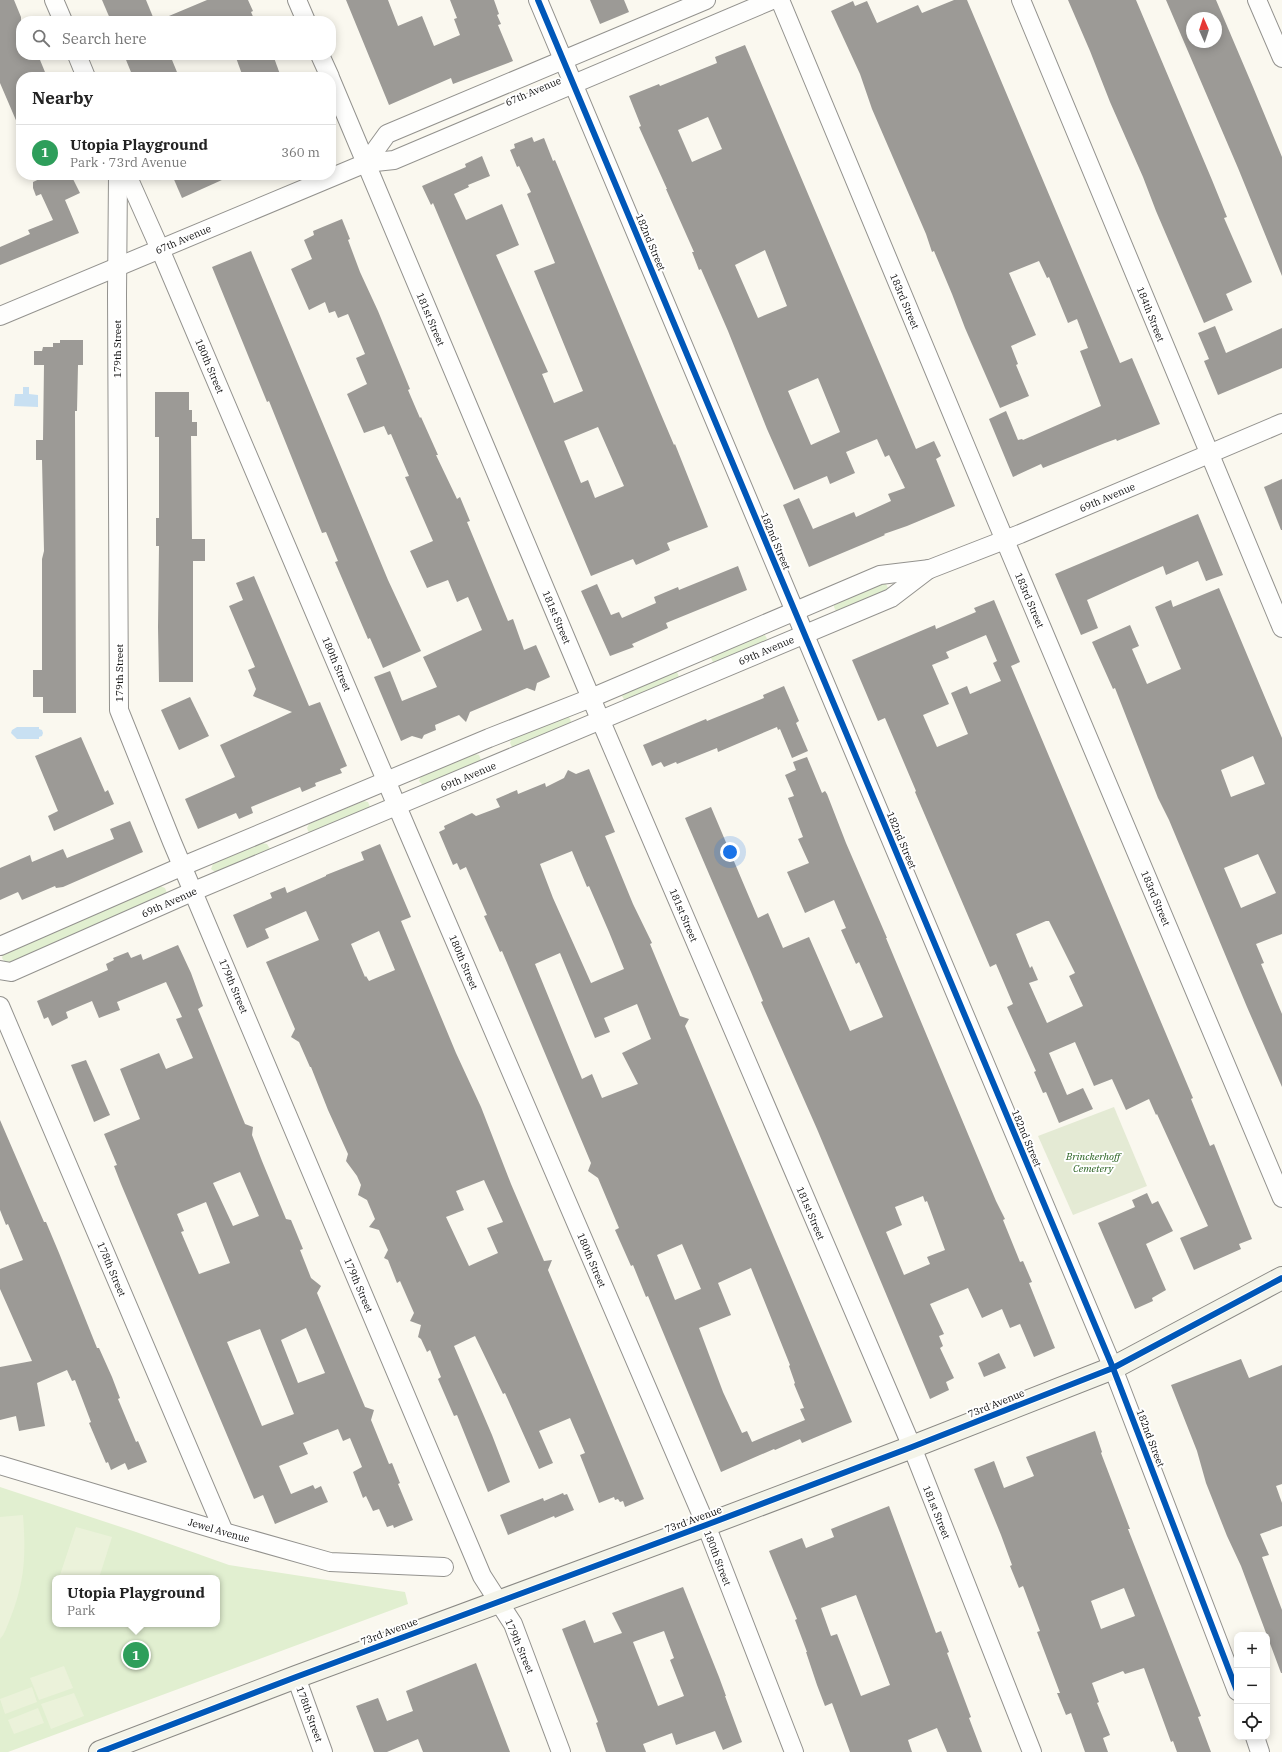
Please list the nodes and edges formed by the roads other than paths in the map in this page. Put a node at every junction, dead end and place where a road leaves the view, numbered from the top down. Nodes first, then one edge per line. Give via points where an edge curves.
1 (54, 0) edge
2 (297, 0) edge
3 (538, 0) edge
4 (706, 0) edge
5 (772, 0) edge
6 (780, 0) edge
7 (1021, 0) edge
8 (1257, 0) edge
9 (61, 16) edge
10 (304, 16) edge
11 (1282, 58) edge
12 (79, 60) edge
13 (322, 60) edge
14 (564, 61) junction
15 (84, 72) edge
16 (328, 72) edge
17 (574, 85) junction
18 (336, 92) edge
19 (366, 163) junction
20 (336, 176) edge
21 (118, 180) edge
22 (129, 180) edge
23 (325, 180) edge
24 (160, 249) junction
25 (116, 268) junction
26 (0, 316) edge
27 (1282, 423) edge
28 (1209, 454) junction
29 (1005, 540) junction
30 (930, 569) junction
31 (795, 612) junction
32 (1282, 628) edge
33 (806, 634) junction
34 (693, 655) junction
35 (701, 677) junction
36 (591, 698) junction
37 (600, 719) junction
38 (489, 738) junction
39 (500, 762) junction
40 (386, 781) junction
41 (397, 806) junction
42 (287, 823) junction
43 (298, 848) junction
44 (183, 866) junction
45 (194, 891) junction
46 (0, 946) edge
47 (0, 970) edge
48 (0, 1006) edge
49 (1282, 1198) edge
50 (1282, 1278) edge
51 (1113, 1368) junction
52 (912, 1447) junction
53 (0, 1465) edge
54 (706, 1525) junction
55 (224, 1532) junction
56 (444, 1567) dead end
57 (498, 1601) junction
58 (296, 1677) junction
59 (1234, 1683) edge
60 (1256, 1740) edge
61 (100, 1752) edge
62 (323, 1752) edge
63 (561, 1752) edge
64 (794, 1752) edge
65 (1032, 1752) edge
66 (1260, 1752) edge

1 - 9 street
2 - 10 street
3 - 14 street, 182nd Street
4 - 14 street, 67th Avenue
5 - 17 street, 67th Avenue
6 - 29 street, 183rd Street
7 - 28 street, 184th Street
8 - 11 street
12 - 15 street
13 - 16 street
14 - 17 street, 182nd Street
14 - 19 street, 67th Avenue via 387,134
17 - 19 street, 67th Avenue via 394,160
17 - 31 street, 182nd Street
18 - 19 street, 181st Street
19 - 20 street, 67th Avenue
19 - 36 street, 181st Street
21 - 25 street, 179th Street
22 - 24 street, 180th Street
23 - 24 street, 67th Avenue
24 - 25 street, 67th Avenue
24 - 40 street, 180th Street
25 - 26 street, 67th Avenue
25 - 44 street, 179th Street via 119,710
27 - 28 street, 69th Avenue
28 - 29 street, 69th Avenue
28 - 32 street, 184th Street
29 - 30 street, 69th Avenue
29 - 49 street, 183rd Street
30 - 31 street, 69th Avenue via 880,574
30 - 33 street, 69th Avenue via 891,598
31 - 33 street, 182nd Street
31 - 34 street, 69th Avenue
33 - 35 street, 69th Avenue
33 - 51 street, 182nd Street
34 - 35 street
34 - 36 street, 69th Avenue
35 - 37 street, 69th Avenue
36 - 37 street, 181st Street
36 - 38 street, 69th Avenue
37 - 39 street, 69th Avenue
37 - 52 street, 181st Street
38 - 39 street
38 - 40 street, 69th Avenue
39 - 41 street, 69th Avenue
40 - 41 street, 180th Street
40 - 42 street, 69th Avenue
41 - 43 street, 69th Avenue
41 - 54 street, 180th Street
42 - 43 street
42 - 44 street, 69th Avenue
43 - 45 street, 69th Avenue
44 - 45 street, 179th Street
44 - 46 street, 69th Avenue
45 - 47 street, 69th Avenue via 11,972
45 - 57 street, 179th Street via 482,1576
48 - 55 street, 178th Street
50 - 51 street, 73rd Avenue
51 - 52 street, 73rd Avenue
51 - 59 street, 182nd Street
52 - 54 street, 73rd Avenue
52 - 65 street, 181st Street
53 - 55 street, Jewel Avenue
54 - 57 street, 73rd Avenue
54 - 64 street, 180th Street
55 - 56 street, Jewel Avenue via 330,1562
57 - 58 street, 73rd Avenue
57 - 63 street, 179th Street via 513,1624
58 - 61 street, 73rd Avenue
58 - 62 street, 178th Street
60 - 66 street

